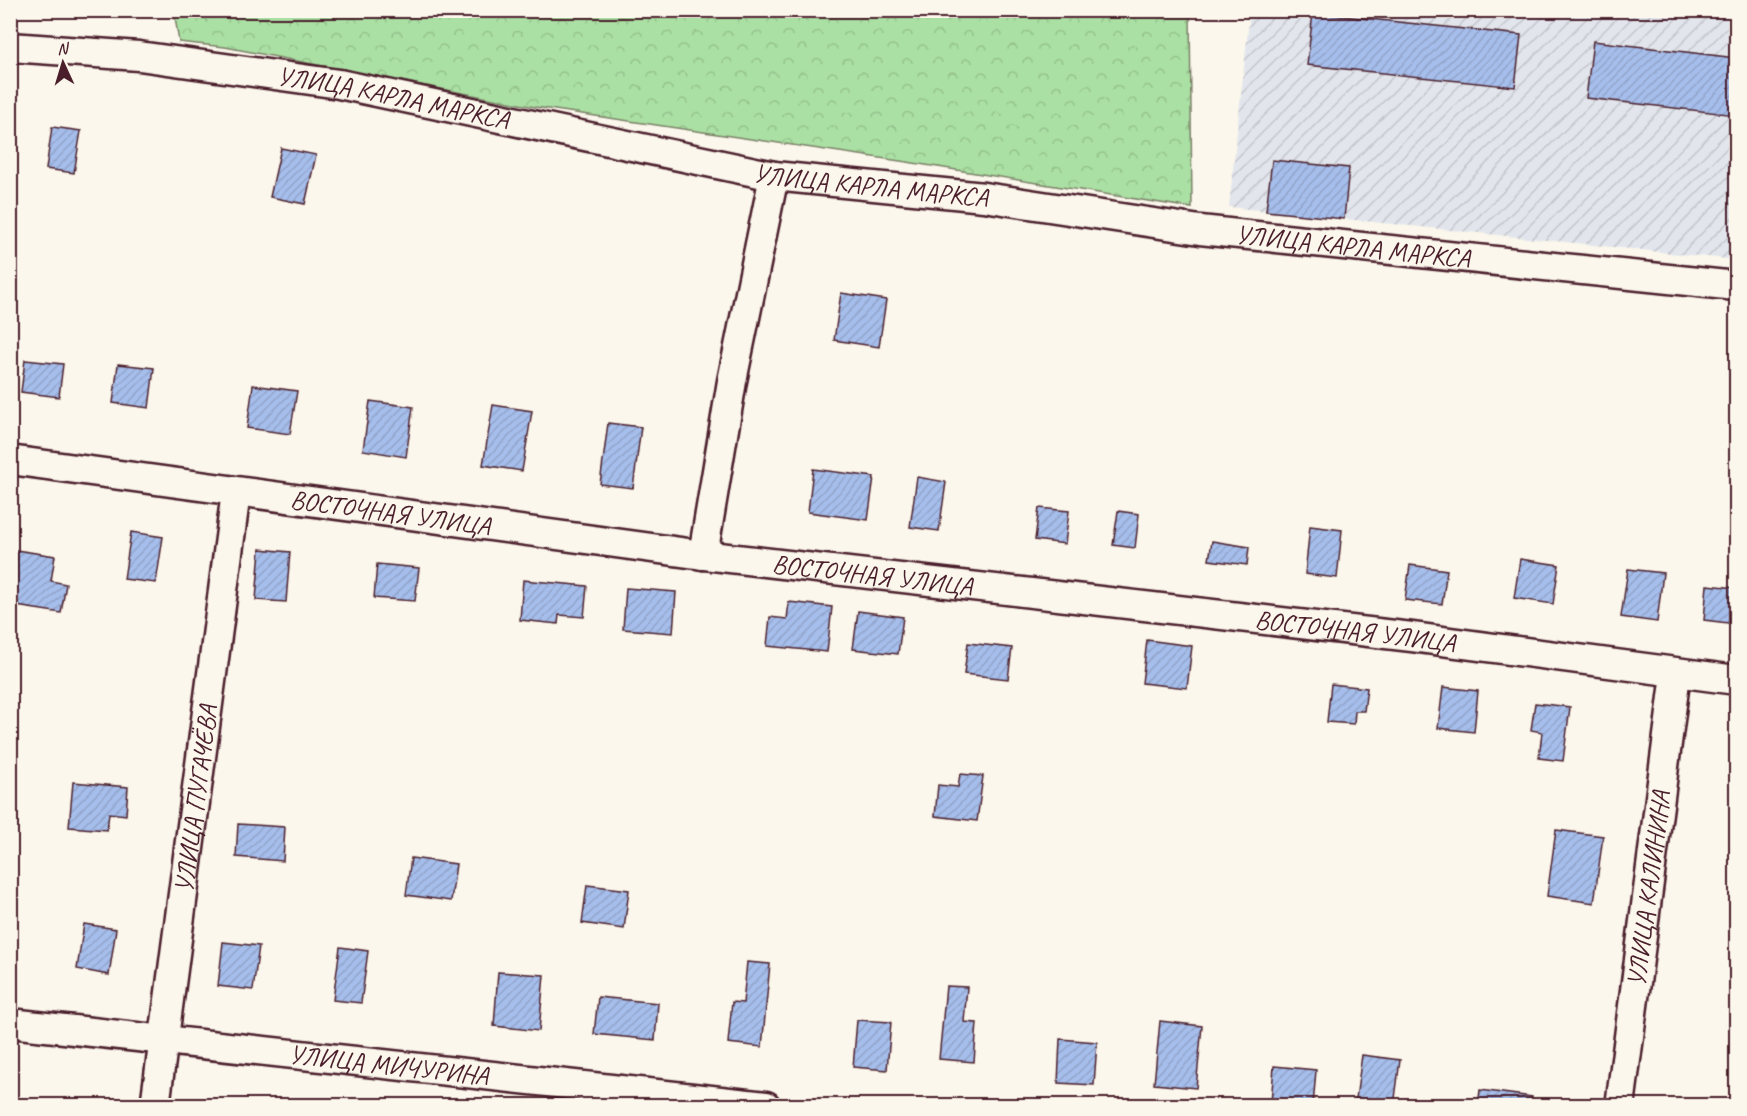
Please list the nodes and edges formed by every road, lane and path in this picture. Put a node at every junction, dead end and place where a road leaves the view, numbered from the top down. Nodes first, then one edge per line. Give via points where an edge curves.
1 (10, 47) edge
2 (774, 176) junction
3 (1737, 286) edge
4 (10, 460) edge
5 (236, 492) junction
6 (703, 555) junction
7 (1676, 674) junction
8 (1737, 680) edge
9 (10, 1023) edge
10 (162, 1040) junction
11 (155, 1106) edge
12 (766, 1106) edge
13 (1620, 1106) edge

1 - 2 street, УЛИЦА КАРЛА МАРКСА via 139,56 339,84
2 - 3 street, УЛИЦА КАРЛА МАРКСА via 984,197 1200,230
2 - 6 street via 732,381
4 - 5 street, ВОСТОЧНАЯ УЛИЦА
5 - 6 street, ВОСТОЧНАЯ УЛИЦА
5 - 10 street, УЛИЦА ПУГАЧЁВА
6 - 7 street, ВОСТОЧНАЯ УЛИЦА via 1412,637
7 - 8 street, ВОСТОЧНАЯ УЛИЦА
7 - 13 street, УЛИЦА КАЛИНИНА
9 - 10 street, УЛИЦА МИЧУРИНА
10 - 11 street, УЛИЦА ПУГАЧЁВА
10 - 12 street, УЛИЦА МИЧУРИНА

